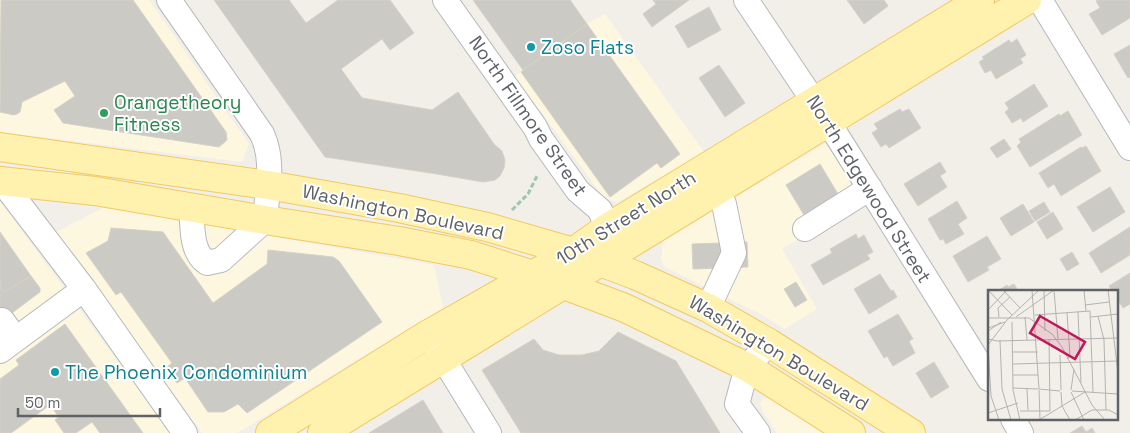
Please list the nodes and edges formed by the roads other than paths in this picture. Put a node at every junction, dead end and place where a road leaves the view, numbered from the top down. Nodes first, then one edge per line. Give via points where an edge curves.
1 (169, 0) edge
2 (445, 0) edge
3 (746, 0) edge
4 (980, 0) edge
5 (1026, 0) edge
6 (1040, 0) edge
7 (820, 111) junction
8 (0, 147) edge
9 (1130, 148) edge
10 (0, 180) edge
11 (268, 185) junction
12 (870, 188) junction
13 (715, 190) junction
14 (191, 206) junction
15 (265, 220) junction
16 (607, 228) junction
17 (805, 229) dead end
18 (573, 252) junction
19 (602, 262) junction
20 (535, 275) junction
21 (564, 285) junction
22 (84, 289) junction
23 (708, 308) junction
24 (427, 335) junction
25 (769, 343) junction
26 (4, 344) edge
27 (444, 358) junction
28 (747, 367) junction
29 (988, 377) edge
30 (1014, 420) edge
31 (754, 432) edge
32 (185, 433) edge
33 (270, 433) edge
34 (322, 433) edge
35 (489, 433) edge
36 (851, 433) edge
37 (911, 433) edge
38 (1021, 433) edge

1 - 11 street via 262,134 269,152
2 - 16 street, North Fillmore Street via 578,191 600,210
3 - 7 street, North Edgewood Street
4 - 7 main road, 10th Street North
5 - 7 main road, 10th Street North
6 - 9 street
7 - 12 street, North Edgewood Street
7 - 13 main road, 10th Street North
7 - 16 main road, 10th Street North
8 - 11 main road, Washington Boulevard
10 - 14 main road, Washington Boulevard
10 - 22 street
11 - 15 street
11 - 18 main road, Washington Boulevard via 438,216
12 - 17 street
12 - 29 street, North Edgewood Street
13 - 19 main road, 10th Street North
13 - 23 street via 724,204 734,253
14 - 15 main road, Washington Boulevard
14 - 15 street via 195,247 200,258 208,263 221,260
15 - 20 main road, Washington Boulevard via 438,248
16 - 18 main road, 10th Street North
16 - 19 street
18 - 19 main road, Washington Boulevard
18 - 20 main road, 10th Street North
19 - 21 main road, 10th Street North
19 - 23 main road, Washington Boulevard
20 - 21 main road, Washington Boulevard
20 - 24 main road, 10th Street North
21 - 27 main road, 10th Street North
21 - 28 main road, Washington Boulevard via 625,308
22 - 26 street
22 - 32 street
23 - 25 main road, Washington Boulevard
24 - 27 street
24 - 33 main road, 10th Street North
25 - 28 street
25 - 37 main road, Washington Boulevard
27 - 34 main road, 10th Street North
27 - 35 street
28 - 31 street via 737,404
28 - 36 main road, Washington Boulevard
30 - 38 street

